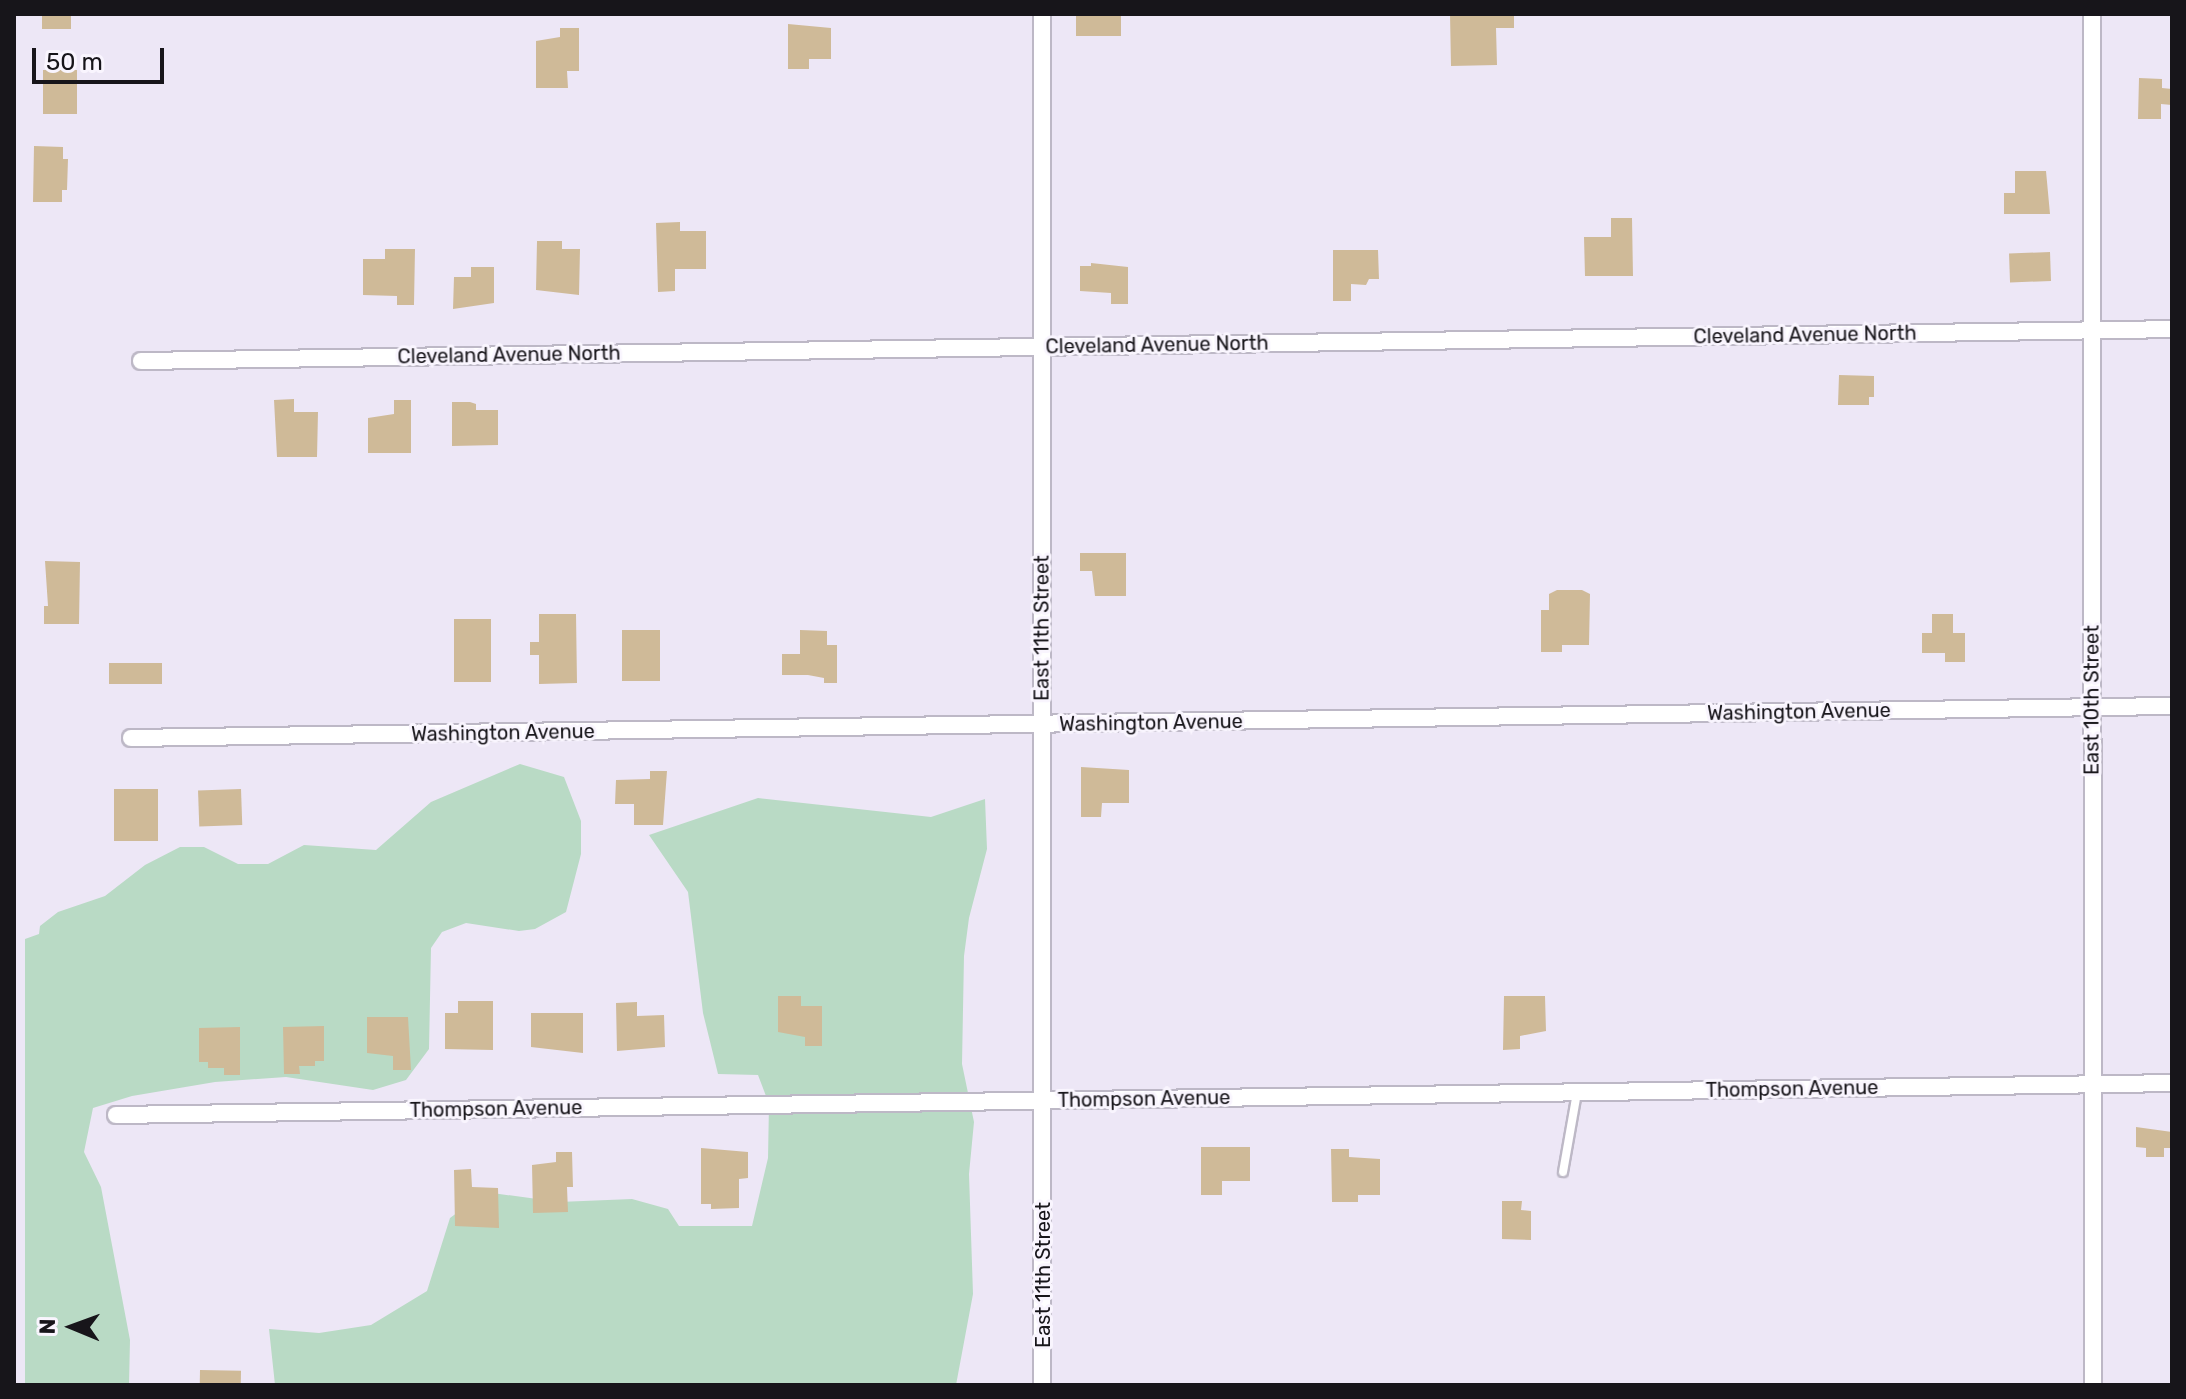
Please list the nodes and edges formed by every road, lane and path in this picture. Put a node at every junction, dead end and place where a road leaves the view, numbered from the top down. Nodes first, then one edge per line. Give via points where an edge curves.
1 (1042, 14) edge
2 (2092, 14) edge
3 (2172, 329) edge
4 (2092, 330) junction
5 (1042, 347) junction
6 (141, 361) dead end
7 (2172, 706) edge
8 (2092, 707) junction
9 (1042, 724) junction
10 (131, 738) dead end
11 (2172, 1083) edge
12 (2093, 1084) junction
13 (1577, 1092) junction
14 (1043, 1100) junction
15 (116, 1115) dead end
16 (1563, 1172) dead end
17 (1042, 1385) edge
18 (2093, 1385) edge

1 - 5 street, East 11th Street
2 - 4 street, East 10th Street
3 - 4 street, Cleveland Avenue North
4 - 5 street, Cleveland Avenue North
4 - 8 street, East 10th Street
5 - 6 street, Cleveland Avenue North
5 - 9 street, East 11th Street
7 - 8 street, Washington Avenue
8 - 9 street, Washington Avenue
8 - 12 street, East 10th Street
9 - 10 street, Washington Avenue
9 - 14 street, East 11th Street
11 - 12 street, Thompson Avenue
12 - 13 street, Thompson Avenue
12 - 18 street, East 10th Street
13 - 14 street, Thompson Avenue
13 - 16 lane
14 - 15 street, Thompson Avenue
14 - 17 street, East 11th Street

